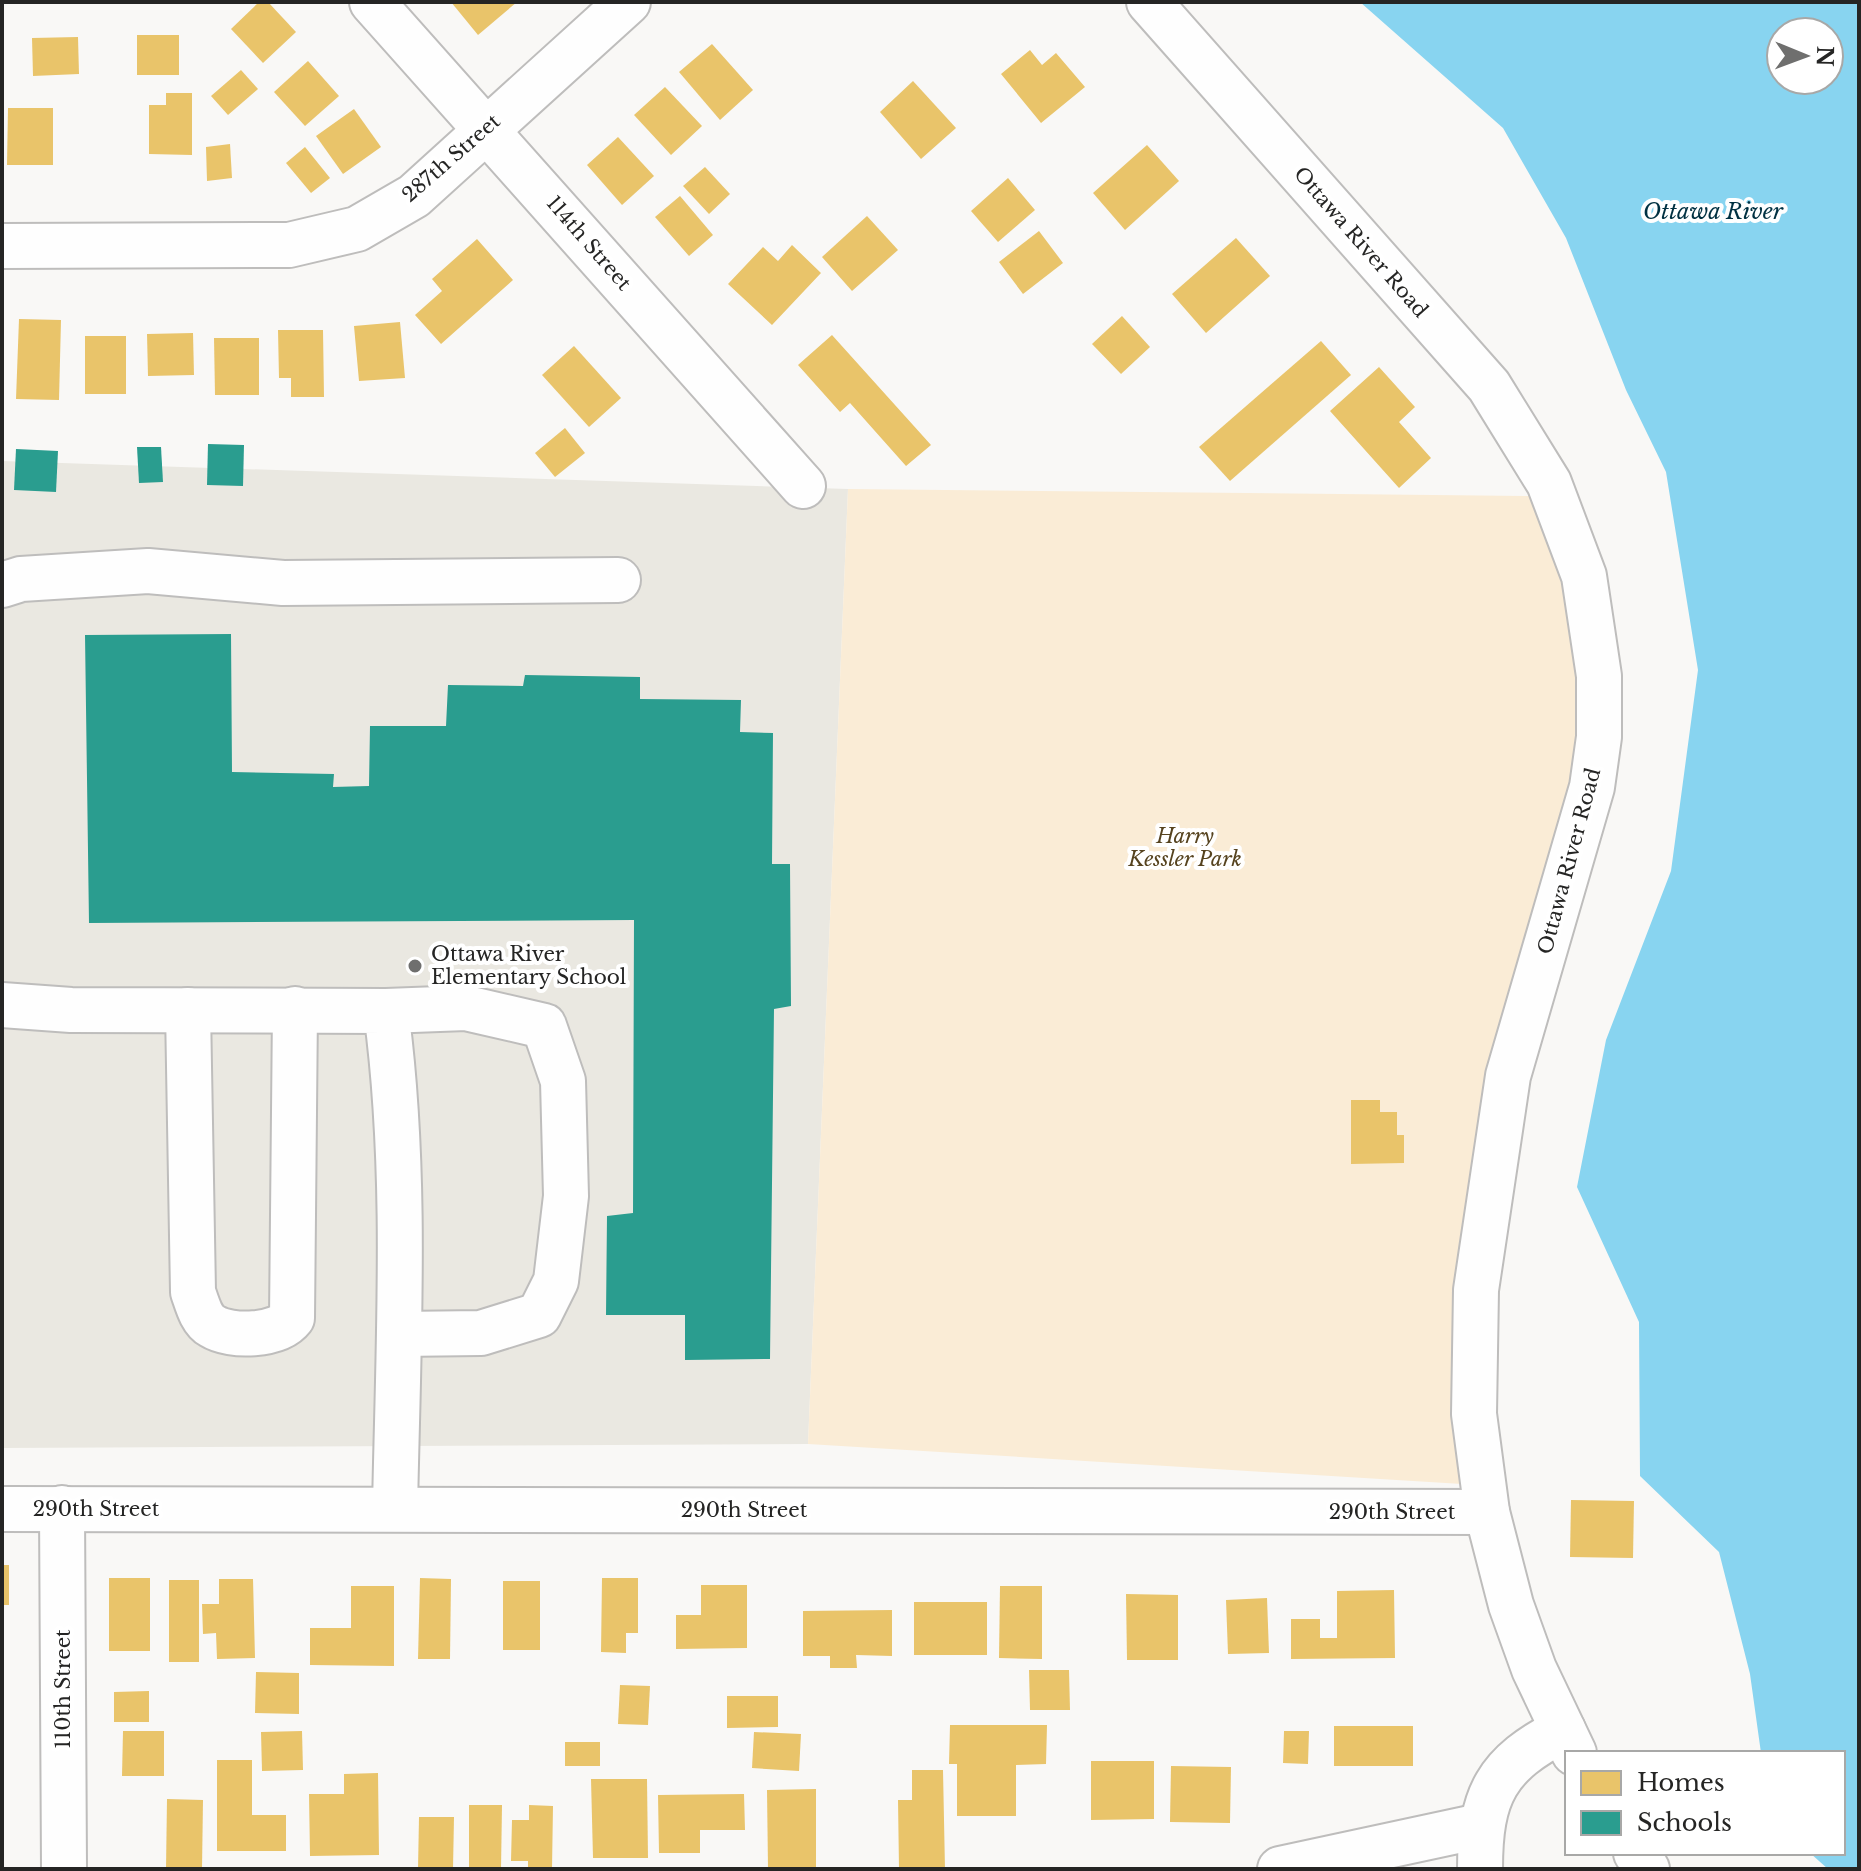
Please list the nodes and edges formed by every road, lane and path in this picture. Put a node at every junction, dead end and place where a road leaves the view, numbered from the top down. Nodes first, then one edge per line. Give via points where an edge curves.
1 (372, 2) edge
2 (628, 2) edge
3 (1149, 2) edge
4 (487, 127) junction
5 (2, 246) edge
6 (803, 486) dead end
7 (618, 580) dead end
8 (2, 585) edge
9 (2, 1005) edge
10 (295, 1009) junction
11 (188, 1010) junction
12 (386, 1011) junction
13 (399, 1334) junction
14 (62, 1508) junction
15 (2, 1509) edge
16 (395, 1509) junction
17 (1487, 1512) junction
18 (1568, 1741) edge
19 (1480, 1826) junction
20 (64, 1869) edge
21 (1280, 1869) edge
22 (1480, 1869) edge

1 - 4 street, 114th Street
2 - 4 street, 287th Street
3 - 17 street, Ottawa River Road via 1489,386 1549,483 1584,576 1599,676 1594,774 1508,1076 1476,1290 1474,1414
4 - 5 street, 287th Street via 414,196 357,229 289,245
4 - 6 street, 114th Street
7 - 8 street via 283,583 148,571 21,579
9 - 11 street
10 - 11 street
10 - 11 street via 292,1318 286,1326 267,1332 211,1326 193,1292
10 - 12 street
12 - 13 street via 395,1080
12 - 13 street via 466,1008 544,1026 563,1081 566,1196 556,1281 539,1315 481,1333
13 - 16 street
14 - 15 street, 290th Street
14 - 16 street, 290th Street
14 - 20 street, 110th Street
16 - 17 street, 290th Street
17 - 18 street, Ottawa River Road via 1511,1605
18 - 19 street via 1516,1757 1497,1782
19 - 21 street
19 - 22 street

